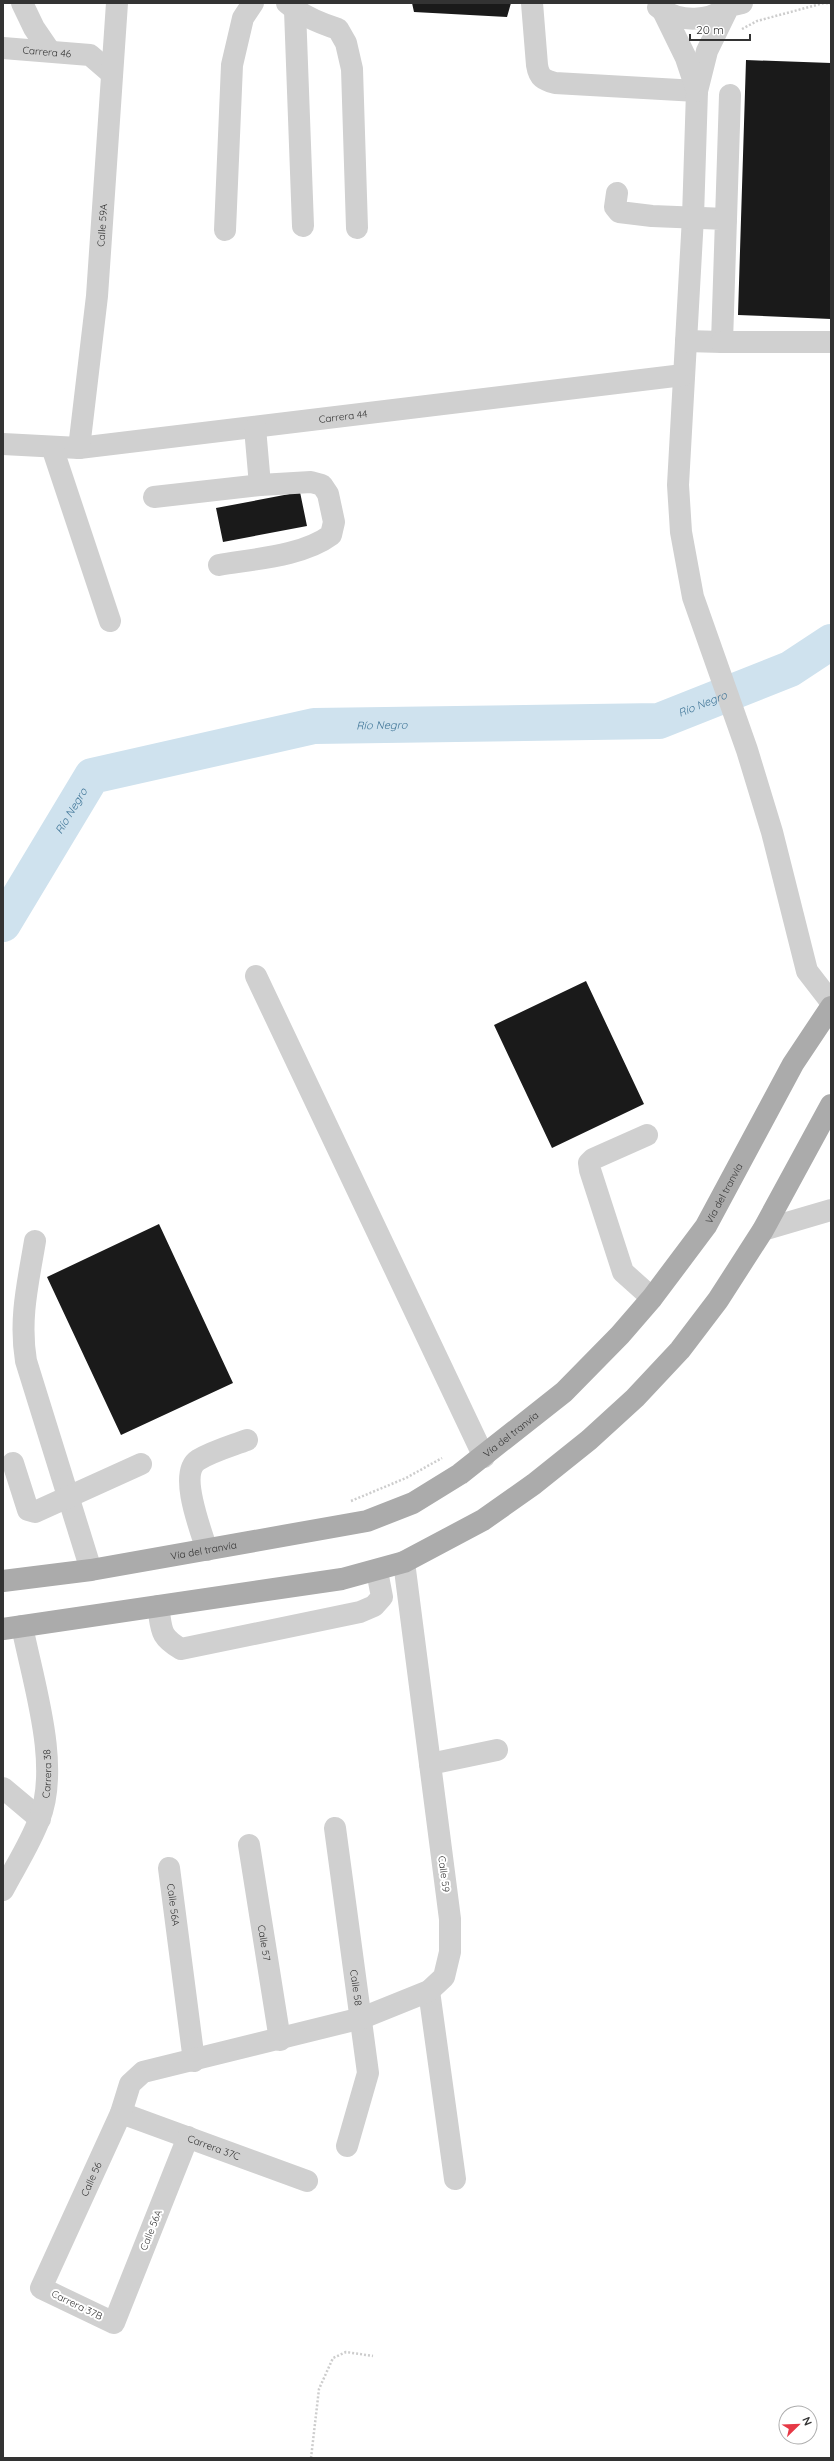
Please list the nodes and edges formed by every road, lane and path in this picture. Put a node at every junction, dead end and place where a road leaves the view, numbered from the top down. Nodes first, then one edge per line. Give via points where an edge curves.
1 (22, 3) edge
2 (117, 3) edge
3 (253, 3) edge
4 (532, 3) edge
5 (825, 3) edge
6 (734, 4) edge
7 (831, 4) edge
8 (291, 7) edge
9 (658, 7) edge
10 (737, 33) dead end
11 (115, 37) junction
12 (3, 48) edge
13 (49, 50) junction
14 (90, 55) junction
15 (112, 74) junction
16 (697, 92) junction
17 (730, 95) dead end
18 (617, 193) dead end
19 (693, 217) junction
20 (726, 218) junction
21 (303, 226) dead end
22 (357, 228) dead end
23 (225, 230) dead end
24 (686, 342) junction
25 (722, 342) junction
26 (831, 342) edge
27 (683, 375) junction
28 (255, 428) junction
29 (3, 444) edge
30 (52, 447) junction
31 (79, 448) junction
32 (260, 485) junction
33 (154, 497) dead end
34 (219, 566) dead end
35 (110, 621) dead end
36 (256, 976) dead end
37 (831, 1002) edge
38 (831, 1007) edge
39 (831, 1105) edge
40 (648, 1135) dead end
41 (831, 1210) edge
42 (764, 1230) junction
43 (35, 1241) dead end
44 (652, 1298) junction
45 (247, 1440) dead end
46 (448, 1455) dead end
47 (484, 1457) junction
48 (13, 1463) dead end
49 (141, 1464) dead end
50 (68, 1498) junction
51 (349, 1502) dead end
52 (207, 1550) junction
53 (404, 1562) junction
54 (91, 1570) junction
55 (377, 1571) junction
56 (3, 1581) edge
57 (158, 1606) junction
58 (12, 1627) edge
59 (497, 1750) dead end
60 (430, 1764) junction
61 (3, 1788) edge
62 (40, 1819) junction
63 (335, 1828) dead end
64 (249, 1846) dead end
65 (169, 1868) dead end
66 (3, 1890) edge
67 (429, 1991) junction
68 (362, 2018) junction
69 (280, 2040) junction
70 (194, 2061) junction
71 (121, 2113) junction
72 (188, 2138) junction
73 (347, 2146) dead end
74 (455, 2178) dead end
75 (307, 2181) dead end
76 (41, 2288) joint
77 (114, 2323) joint
78 (373, 2356) dead end
79 (311, 2458) edge

1 - 13 street via 34,28
2 - 11 street, Calle 59A
3 - 23 street via 243,18 232,65
4 - 16 street via 538,73 543,80 555,83
5 - 7 path
5 - 10 path via 757,21
6 - 9 street via 704,18 676,17
6 - 16 street via 707,51
8 - 21 street
8 - 22 street via 319,23 338,29 346,43 352,69
9 - 16 street via 686,58
11 - 14 street
11 - 15 street, Calle 59A
12 - 13 street, Carrera 46
13 - 14 street, Carrera 46
14 - 15 street
15 - 31 street, Calle 59A via 97,296
16 - 19 street
17 - 20 street
18 - 19 street via 616,206 619,212
19 - 20 street
19 - 24 street
20 - 25 street
24 - 25 street
24 - 27 street
25 - 26 street
27 - 28 street, Carrera 44
27 - 37 street via 678,485 681,532 694,597 747,750 772,832 807,971
28 - 31 street, Carrera 44
28 - 32 street
29 - 30 street, Carrera 44
30 - 31 street, Carrera 44
30 - 35 street
32 - 33 street
32 - 34 street via 311,482 322,485 328,494 334,522 331,535 318,545 301,550
36 - 47 street
38 - 44 main road, Vía del tranvía via 793,1064 706,1226
39 - 42 main road
40 - 44 street via 589,1163 623,1272
41 - 42 street
42 - 53 main road via 718,1300 680,1350 589,1440 483,1520
43 - 50 street via 22,1317 22,1338 26,1361
44 - 47 main road, Vía del tranvía via 564,1392
45 - 52 street via 198,1460 191,1467 188,1480
46 - 51 path via 406,1478
47 - 52 main road, Vía del tranvía via 414,1503 367,1521
48 - 50 street via 28,1510 35,1512
49 - 50 street
50 - 54 street
52 - 54 main road, Vía del tranvía
53 - 55 main road
53 - 60 street, Calle 59
54 - 56 main road, Vía del tranvía
55 - 57 main road via 342,1579
55 - 57 street via 382,1597 374,1606 360,1612 181,1648 167,1640 162,1631
57 - 58 main road
58 - 62 street, Carrera 38 via 48,1757 47,1786
59 - 60 street
60 - 67 street, Calle 59 via 450,1919 450,1952 444,1977
61 - 62 street
62 - 66 street, Carrera 38
63 - 68 street, Calle 58
64 - 69 street, Calle 57
65 - 70 street, Calle 56A
67 - 68 street
67 - 74 street
68 - 69 street
68 - 73 street, Calle 58 via 368,2073
69 - 70 street
70 - 71 street, Calle 56 via 143,2072 130,2084
71 - 72 street, Carrera 37C
71 - 76 street, Calle 56
72 - 75 street, Carrera 37C
72 - 77 street, Calle 56A
76 - 77 street, Carrera 37B
78 - 79 path via 346,2352 333,2358 318,2389

